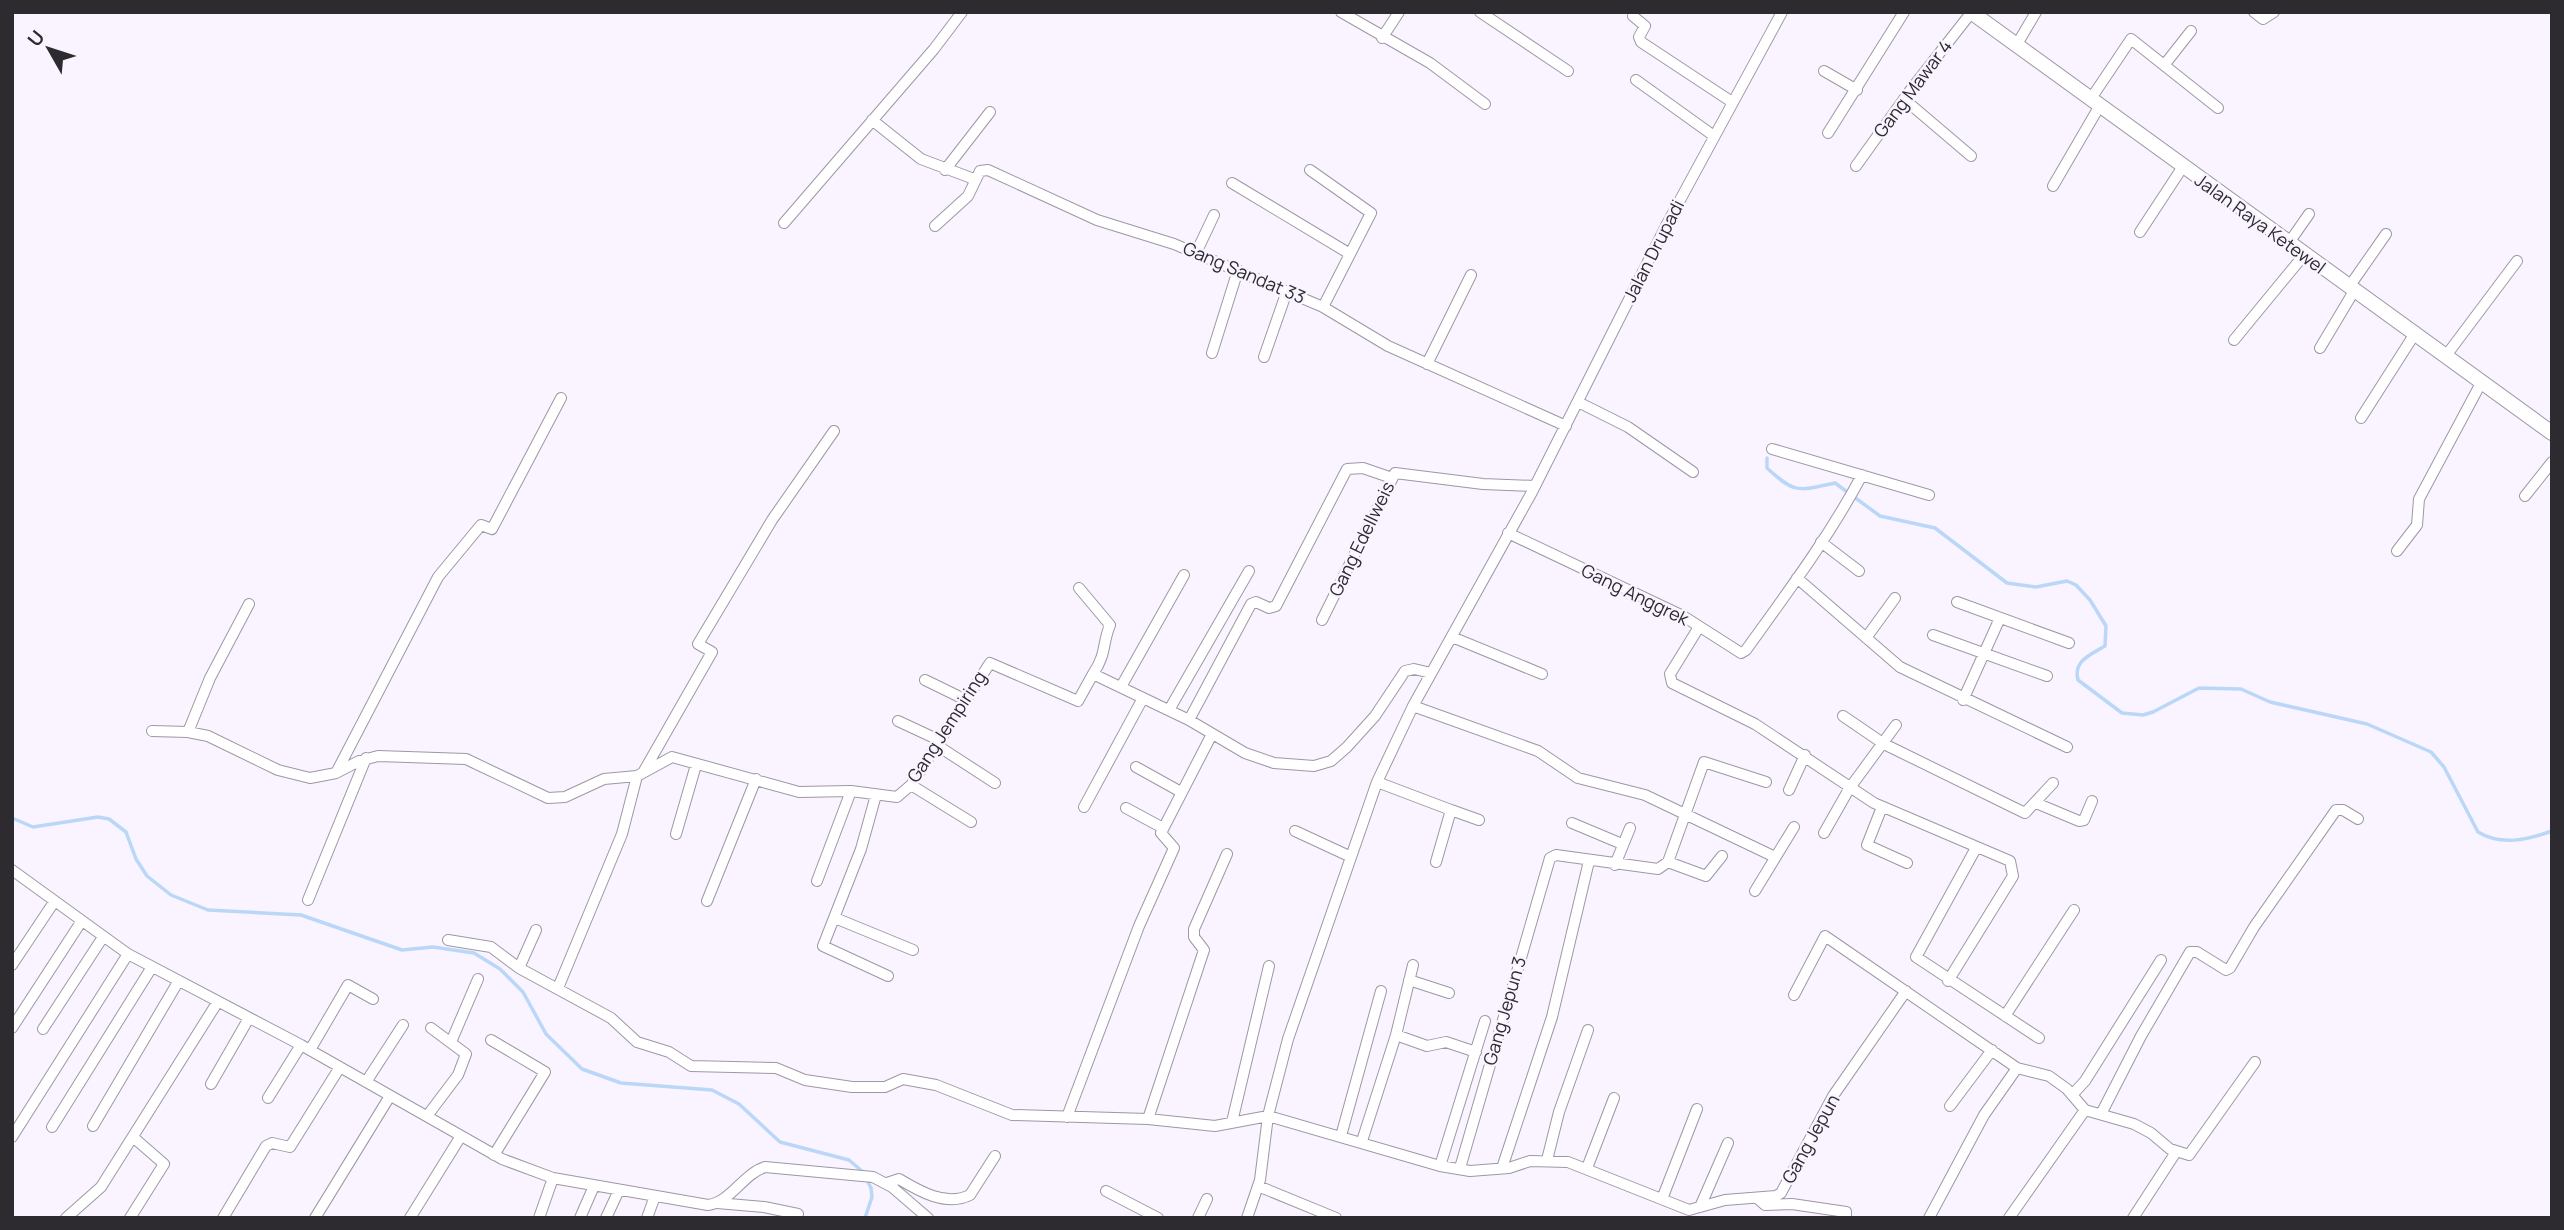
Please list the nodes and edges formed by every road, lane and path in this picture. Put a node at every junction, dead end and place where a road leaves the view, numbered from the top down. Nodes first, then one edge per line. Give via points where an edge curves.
1 (962, 12) edge
2 (1341, 12) edge
3 (1399, 12) edge
4 (1480, 12) edge
5 (1504, 12) edge
6 (1782, 12) edge
7 (1904, 12) edge
8 (1971, 12) edge
9 (2036, 12) edge
10 (2254, 12) edge
11 (2274, 12) edge
12 (1633, 16) dead end
13 (1497, 23) junction
14 (2191, 32) dead end
15 (1382, 38) junction
16 (2016, 46) junction
17 (2165, 64) junction
18 (1568, 71) dead end
19 (1824, 71) dead end
20 (1636, 80) dead end
21 (1857, 90) junction
22 (1903, 99) junction
23 (1732, 102) junction
24 (1485, 104) dead end
25 (2094, 104) junction
26 (2218, 108) dead end
27 (990, 112) dead end
28 (872, 120) junction
29 (1828, 133) dead end
30 (1714, 136) junction
31 (1971, 156) dead end
32 (1856, 166) dead end
33 (2182, 168) junction
34 (945, 170) junction
35 (1310, 170) dead end
36 (974, 179) junction
37 (1233, 183) dead end
38 (2053, 186) dead end
39 (2309, 214) dead end
40 (1214, 215) dead end
41 (784, 223) dead end
42 (935, 226) dead end
43 (2140, 232) dead end
44 (2386, 234) dead end
45 (2288, 244) junction
46 (1196, 253) junction
47 (1350, 254) junction
48 (2304, 255) junction
49 (2518, 261) dead end
50 (1238, 270) junction
51 (1471, 275) dead end
52 (2351, 289) junction
53 (1287, 291) junction
54 (1323, 307) junction
55 (2414, 335) junction
56 (2234, 340) dead end
57 (2320, 348) dead end
58 (1212, 353) dead end
59 (1264, 357) dead end
60 (2445, 357) junction
61 (1427, 364) junction
62 (2481, 383) junction
63 (561, 398) dead end
64 (1578, 402) junction
65 (2361, 418) dead end
66 (1566, 426) junction
67 (834, 431) dead end
68 (2552, 433) edge
69 (1772, 449) dead end
70 (2552, 462) edge
71 (1693, 472) dead end
72 (1862, 475) junction
73 (1392, 478) junction
74 (1534, 489) junction
75 (1929, 495) dead end
76 (2525, 496) dead end
77 (1508, 533) junction
78 (1821, 542) junction
79 (2397, 551) dead end
80 (1859, 570) dead end
81 (1249, 571) dead end
82 (1184, 575) dead end
83 (1797, 578) junction
84 (1079, 588) dead end
85 (1895, 598) dead end
86 (1957, 602) dead end
87 (249, 604) dead end
88 (2000, 618) junction
89 (1322, 620) dead end
90 (1699, 627) junction
91 (1933, 635) dead end
92 (1452, 637) junction
93 (1866, 638) junction
94 (2069, 643) dead end
95 (1984, 653) junction
96 (1431, 673) junction
97 (1093, 674) junction
98 (1542, 674) dead end
99 (2047, 676) dead end
100 (925, 680) dead end
101 (1122, 685) junction
102 (1143, 698) junction
103 (966, 700) junction
104 (1963, 700) junction
105 (1413, 706) junction
106 (1169, 710) junction
107 (1843, 716) dead end
108 (1189, 720) junction
109 (898, 721) dead end
110 (1896, 725) dead end
111 (152, 731) dead end
112 (188, 732) junction
113 (1212, 734) junction
114 (939, 743) junction
115 (1884, 744) junction
116 (2067, 747) dead end
117 (1805, 755) junction
118 (366, 758) junction
119 (696, 765) junction
120 (1136, 767) dead end
121 (336, 773) junction
122 (639, 774) junction
123 (756, 779) junction
124 (1377, 782) junction
125 (1766, 782) dead end
126 (996, 783) dead end
127 (2053, 783) dead end
128 (911, 785) junction
129 (1849, 789) junction
130 (1789, 790) dead end
131 (850, 791) junction
132 (1181, 792) junction
133 (876, 795) junction
134 (2092, 801) dead end
135 (2036, 803) junction
136 (1084, 807) dead end
137 (1126, 807) dead end
138 (1882, 807) junction
139 (1451, 810) junction
140 (1684, 814) junction
141 (2358, 819) dead end
142 (1479, 820) dead end
143 (971, 822) dead end
144 (1572, 823) dead end
145 (1794, 827) dead end
146 (1163, 828) junction
147 (1630, 828) dead end
148 (1295, 831) dead end
149 (1824, 833) dead end
150 (676, 834) dead end
151 (1622, 844) junction
152 (1976, 848) junction
153 (1227, 855) dead end
154 (1349, 856) junction
155 (1722, 856) dead end
156 (1775, 857) junction
157 (1589, 861) junction
158 (1436, 862) dead end
159 (1668, 862) junction
160 (1907, 863) dead end
161 (1615, 865) junction
162 (12, 870) edge
163 (817, 881) dead end
164 (1755, 891) dead end
165 (308, 900) dead end
166 (707, 901) dead end
167 (54, 902) junction
168 (2074, 910) dead end
169 (835, 918) junction
170 (81, 922) junction
171 (536, 930) dead end
172 (103, 937) junction
173 (448, 940) dead end
174 (913, 950) dead end
175 (128, 954) junction
176 (2161, 960) dead end
177 (12, 965) edge
178 (1413, 965) dead end
179 (1269, 966) dead end
180 (152, 967) junction
181 (519, 968) junction
182 (888, 976) dead end
183 (478, 979) dead end
184 (1409, 980) junction
185 (1948, 981) junction
186 (178, 982) junction
187 (558, 988) junction
188 (1381, 990) dead end
189 (1906, 991) junction
190 (1449, 993) dead end
191 (1794, 995) dead end
192 (373, 999) dead end
193 (217, 1003) junction
194 (2005, 1016) junction
195 (248, 1018) junction
196 (1485, 1021) dead end
197 (403, 1025) dead end
198 (12, 1028) edge
199 (431, 1028) dead end
200 (43, 1030) dead end
201 (1588, 1030) dead end
202 (1396, 1035) junction
203 (2039, 1038) dead end
204 (491, 1040) dead end
205 (450, 1042) junction
206 (306, 1047) junction
207 (1992, 1050) junction
208 (1476, 1052) junction
209 (2255, 1062) dead end
210 (340, 1067) junction
211 (2017, 1068) junction
212 (366, 1082) junction
213 (211, 1084) dead end
214 (2072, 1095) junction
215 (390, 1096) junction
216 (268, 1098) dead end
217 (1614, 1098) dead end
218 (1950, 1105) dead end
219 (1697, 1109) dead end
220 (2085, 1110) junction
221 (2101, 1114) junction
222 (427, 1116) junction
223 (1068, 1116) junction
224 (1268, 1116) junction
225 (1148, 1119) junction
226 (1232, 1122) junction
227 (93, 1126) dead end
228 (52, 1127) dead end
229 (461, 1136) junction
230 (1341, 1136) junction
231 (12, 1137) edge
232 (133, 1137) junction
233 (1362, 1142) junction
234 (1728, 1143) dead end
235 (2176, 1152) junction
236 (494, 1155) junction
237 (995, 1156) dead end
238 (1547, 1160) junction
239 (1440, 1166) junction
240 (1460, 1168) junction
241 (1502, 1168) junction
242 (1587, 1168) junction
243 (553, 1178) junction
244 (887, 1183) junction
245 (594, 1186) junction
246 (1258, 1186) junction
247 (619, 1190) junction
248 (1106, 1191) dead end
249 (655, 1196) junction
250 (1758, 1198) junction
251 (1207, 1199) dead end
252 (1662, 1199) junction
253 (717, 1203) junction
254 (1769, 1205) junction
255 (1700, 1207) junction
256 (761, 1212) edge
257 (798, 1214) dead end
258 (919, 1215) edge
259 (66, 1218) edge
260 (130, 1218) edge
261 (223, 1218) edge
262 (315, 1218) edge
263 (410, 1218) edge
264 (539, 1218) edge
265 (580, 1218) edge
266 (607, 1218) edge
267 (647, 1218) edge
268 (1158, 1218) edge
269 (1198, 1218) edge
270 (1247, 1218) edge
271 (1336, 1218) edge
272 (1766, 1218) edge
273 (1846, 1218) edge
274 (1929, 1218) edge
275 (2009, 1218) edge
276 (2133, 1218) edge

1 - 28 street
2 - 15 street
3 - 15 street
4 - 13 street
5 - 13 street
6 - 23 street, Jalan Drupadi
7 - 21 street
8 - 16 main road, Jalan Raya Ketewel
8 - 22 street, Gang Mawar 4
9 - 16 street
10 - 11 street via 2263,19
12 - 23 street via 1645,26 1641,42
13 - 18 street
14 - 17 street
15 - 24 street via 1430,63
16 - 25 main road, Jalan Raya Ketewel
17 - 25 street via 2129,40
17 - 26 street
19 - 21 street
20 - 30 street
21 - 29 street
22 - 31 street
22 - 32 street, Gang Mawar 4
23 - 30 street, Jalan Drupadi
25 - 33 main road, Jalan Raya Ketewel
25 - 38 street
27 - 34 street
28 - 34 street via 921,159
28 - 41 street
30 - 64 street, Jalan Drupadi
33 - 43 street
33 - 45 main road, Jalan Raya Ketewel
34 - 36 street
35 - 47 street via 1371,213
36 - 42 street via 968,196
36 - 46 street, Gang Sandat 33 via 988,170 1097,219
37 - 47 street
39 - 45 street
40 - 46 street
44 - 52 street
45 - 48 main road, Jalan Raya Ketewel
46 - 50 street, Gang Sandat 33
47 - 54 street
48 - 52 main road, Jalan Raya Ketewel
48 - 56 street
49 - 60 street
50 - 53 street, Gang Sandat 33
50 - 58 street
51 - 61 street
52 - 55 main road, Jalan Raya Ketewel
52 - 57 street
53 - 54 street, Gang Sandat 33
53 - 59 street
54 - 61 street, Gang Sandat 33
55 - 60 main road, Jalan Raya Ketewel
55 - 65 street
60 - 62 main road, Jalan Raya Ketewel
61 - 66 street, Gang Sandat 33
62 - 68 main road, Jalan Raya Ketewel
62 - 79 street via 2419,499 2417,525
63 - 121 street via 492,529 481,525 438,577
64 - 66 street, Jalan Drupadi
64 - 71 street via 1628,427
66 - 74 street, Jalan Drupadi
67 - 122 street via 778,511 698,645 712,652
69 - 72 street
70 - 76 street
72 - 75 street
72 - 78 street, Gang Anggrek
73 - 74 street, Gang Edellweis via 1399,471
73 - 89 street, Gang Edellweis
73 - 108 street via 1363,468 1347,469 1276,606 1251,604
74 - 77 street, Jalan Drupadi
77 - 90 street, Gang Anggrek
77 - 92 street, Jalan Drupadi
78 - 80 street
78 - 83 street, Gang Anggrek
81 - 106 street
82 - 101 street
83 - 90 street, Gang Anggrek via 1745,652 1739,653
83 - 93 street
84 - 97 street via 1110,625 1104,656
85 - 93 street
86 - 88 street
87 - 112 street via 225,646
88 - 94 street
88 - 95 street
90 - 117 street via 1670,674 1671,681 1755,723
91 - 95 street
92 - 96 street, Jalan Drupadi
92 - 98 street
93 - 104 street via 1900,667
95 - 99 street
95 - 104 street
96 - 105 street, Jalan Drupadi
96 - 113 street via 1405,671 1348,747 1331,761 1314,766 1275,763
97 - 101 street
97 - 103 street, Gang Jempiring via 1078,701 990,663
100 - 103 street
101 - 102 street
102 - 106 street
102 - 136 street
103 - 114 street, Gang Jempiring
104 - 116 street
105 - 124 street, Jalan Drupadi
105 - 140 street via 1538,751 1578,778 1645,795
106 - 108 street
107 - 115 street
108 - 113 street
109 - 114 street
110 - 115 street
111 - 112 street
112 - 121 street via 208,736 278,771 310,778
113 - 132 street
114 - 126 street
114 - 128 street, Gang Jempiring
115 - 129 street
115 - 135 street via 2025,813
117 - 129 street
117 - 130 street
118 - 121 street
118 - 122 street via 466,759 548,798 565,797 604,779
118 - 165 street
119 - 122 street, Gang Jempiring via 672,757
119 - 123 street, Gang Jempiring
119 - 150 street
120 - 132 street
122 - 187 street via 622,834
123 - 131 street, Gang Jempiring via 805,793
123 - 166 street
124 - 139 street
124 - 154 street, Jalan Drupadi
125 - 140 street via 1706,761
127 - 135 street
128 - 133 street, Gang Jempiring via 897,797
128 - 143 street
129 - 138 street
129 - 149 street
131 - 133 street, Gang Jempiring
131 - 163 street
132 - 146 street
133 - 169 street
134 - 135 street via 2084,820 2079,821
137 - 146 street
138 - 152 street
138 - 160 street via 1867,845
139 - 142 street
139 - 158 street
140 - 156 street
140 - 159 street
141 - 221 street via 2336,810 2230,968 2190,953
144 - 151 street
145 - 156 street
146 - 223 street via 1161,835 1174,848 1139,926
147 - 151 street
148 - 154 street
151 - 161 street
152 - 185 street via 1915,954
152 - 185 street via 2010,861 2013,876
153 - 225 street via 1194,929 1204,950
154 - 224 street, Jalan Drupadi via 1288,1039
155 - 159 street via 1706,876
156 - 164 street
157 - 161 street
157 - 240 street, Gang Jepun 3 via 1552,855
157 - 241 street via 1552,1017
159 - 161 street via 1655,869
162 - 167 street
167 - 170 street
167 - 177 street
168 - 194 street
169 - 174 street
169 - 182 street via 824,948
170 - 172 street
170 - 198 street
171 - 181 street
172 - 175 street
172 - 200 street
173 - 181 street via 491,947
175 - 180 street
175 - 231 street
176 - 214 street
178 - 184 street
179 - 226 street
180 - 186 street
180 - 228 street
181 - 187 street
183 - 205 street
184 - 190 street
184 - 202 street
185 - 194 street
186 - 193 street
186 - 227 street
187 - 223 street via 611,1018 637,1042 669,1052 691,1066 776,1068 805,1080 852,1087 885,1087 903,1079 936,1085 1012,1115
188 - 230 street
189 - 191 street via 1825,936
189 - 207 street
189 - 250 street, Gang Jepun via 1833,1096 1781,1193
192 - 206 street via 348,985
193 - 195 street
193 - 232 street
194 - 203 street
195 - 206 street
195 - 213 street
196 - 208 street
197 - 212 street
199 - 205 street
201 - 238 street
202 - 208 street via 1427,1046 1446,1042
202 - 233 street
204 - 236 street via 545,1072
205 - 222 street via 466,1052 466,1059
206 - 210 street
206 - 216 street
207 - 211 street
207 - 218 street
208 - 239 street
209 - 235 street via 2189,1155
210 - 212 street
210 - 261 street via 290,1147 266,1146
211 - 214 street via 2049,1076
211 - 274 street via 1984,1115
212 - 215 street
214 - 220 street
215 - 222 street
215 - 262 street
217 - 242 street
219 - 252 street
220 - 221 street
220 - 275 street
221 - 235 street via 2146,1129
222 - 229 street
223 - 225 street
224 - 226 street
224 - 230 street, Gang Jepun
224 - 246 street, Jalan Drupadi
225 - 226 street via 1214,1126
229 - 236 street
229 - 263 street
230 - 233 street, Gang Jepun
232 - 259 street via 101,1186
232 - 260 street via 164,1164
233 - 239 street, Gang Jepun
234 - 255 street
235 - 276 street
236 - 243 street
237 - 244 street via 964,1198 927,1196 899,1179
238 - 241 street, Gang Jepun
238 - 242 street, Gang Jepun
239 - 240 street, Gang Jepun
240 - 241 street, Gang Jepun
242 - 252 street, Gang Jepun
243 - 245 street
243 - 264 street
244 - 253 street via 860,1175 765,1167
244 - 258 street
245 - 247 street
245 - 265 street
246 - 270 street, Jalan Drupadi
246 - 271 street
247 - 249 street
247 - 266 street
248 - 268 street
249 - 253 street via 701,1205
249 - 267 street
250 - 254 street
250 - 255 street, Gang Jepun
251 - 269 street
252 - 255 street, Gang Jepun via 1681,1208
253 - 256 street
254 - 272 street
254 - 273 street via 1846,1212
256 - 257 street

